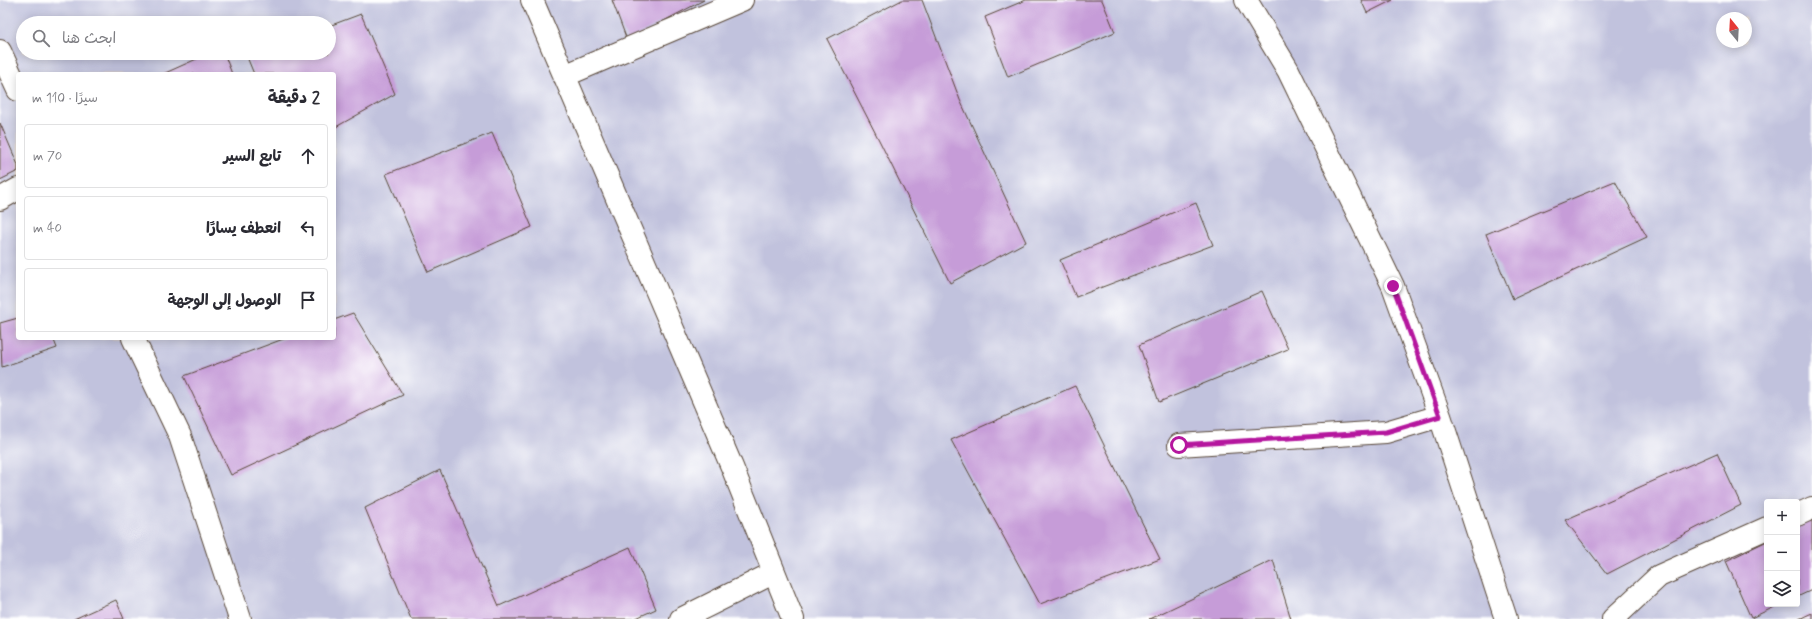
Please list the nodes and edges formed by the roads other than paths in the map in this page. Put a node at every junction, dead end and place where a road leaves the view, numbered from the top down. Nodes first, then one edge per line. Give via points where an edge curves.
1 (532, 0) edge
2 (742, 0) edge
3 (1246, 0) edge
4 (0, 51) edge
5 (564, 76) junction
6 (16, 86) edge
7 (16, 190) edge
8 (0, 199) edge
9 (134, 340) edge
10 (1440, 416) junction
11 (1179, 445) dead end
12 (1812, 508) edge
13 (1800, 514) edge
14 (1764, 529) edge
15 (773, 573) junction
16 (240, 619) edge
17 (682, 619) edge
18 (793, 619) edge
19 (1506, 619) edge
20 (1613, 619) edge

1 - 5 street
2 - 5 street
3 - 10 street via 1288,70 1393,286
4 - 6 street
5 - 15 street via 732,467
7 - 8 street
9 - 16 street via 180,436
10 - 11 street via 1386,432
10 - 19 street
12 - 13 street
14 - 20 street via 1659,576
15 - 17 street
15 - 18 street

